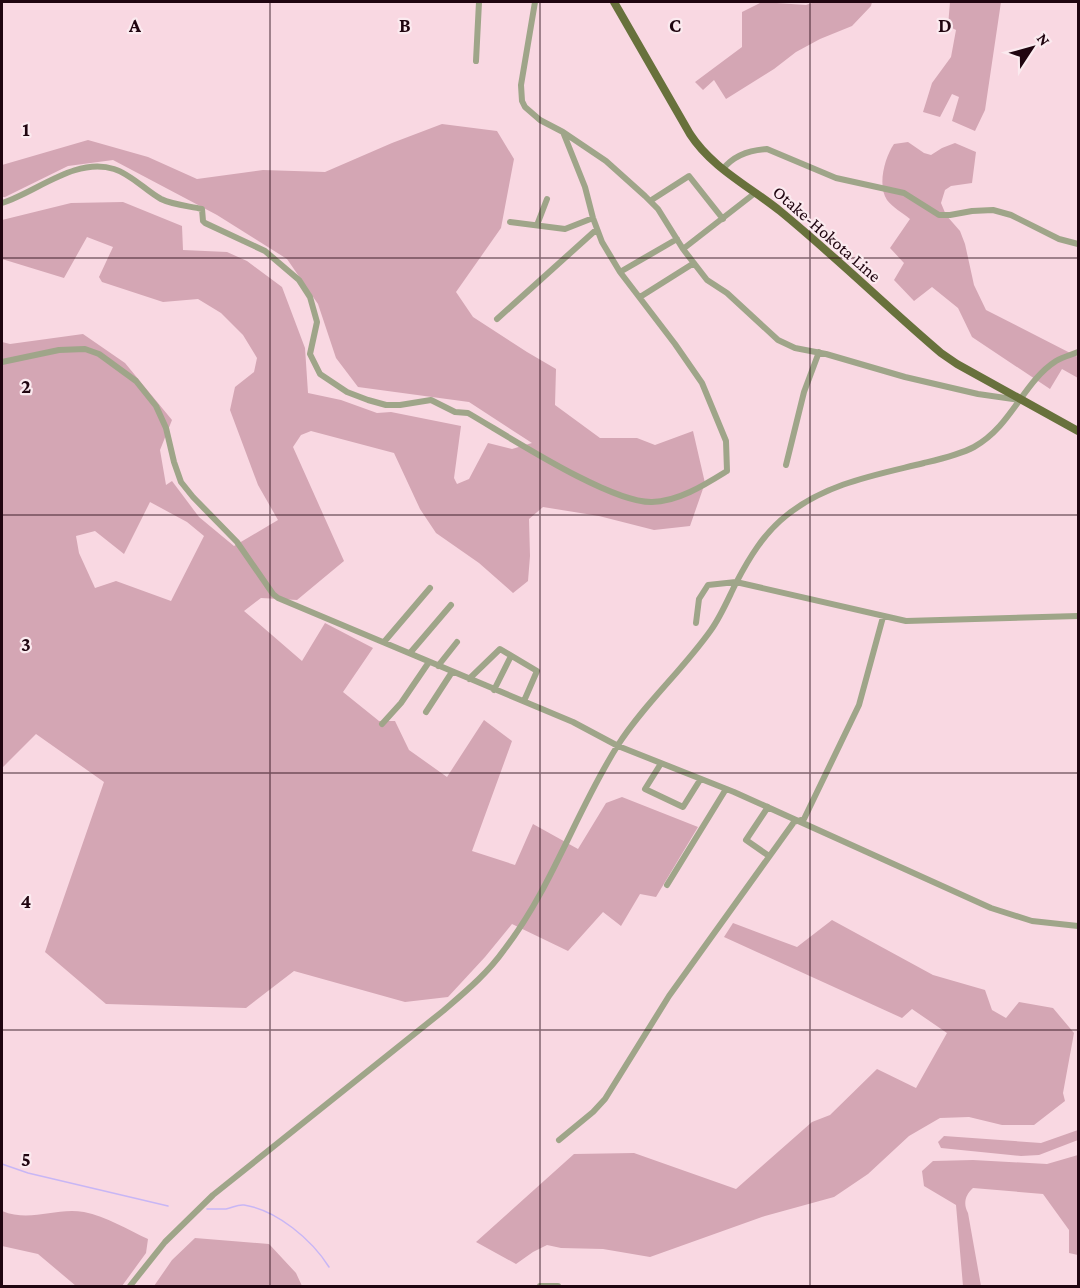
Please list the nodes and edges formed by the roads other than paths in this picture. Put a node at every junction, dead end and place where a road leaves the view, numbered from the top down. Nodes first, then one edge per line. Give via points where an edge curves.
1 (479, 2) edge
2 (535, 2) edge
3 (615, 2) edge
4 (476, 61) dead end
5 (563, 132) junction
6 (723, 169) junction
7 (755, 193) junction
8 (547, 199) dead end
9 (650, 201) junction
10 (2, 203) edge
11 (593, 218) junction
12 (723, 219) junction
13 (510, 222) dead end
14 (537, 225) junction
15 (597, 229) junction
16 (677, 238) junction
17 (1078, 244) edge
18 (683, 249) junction
19 (694, 263) junction
20 (620, 272) junction
21 (639, 297) junction
22 (497, 319) dead end
23 (819, 352) junction
24 (1078, 352) edge
25 (2, 363) edge
26 (1021, 400) junction
27 (1078, 431) edge
28 (786, 465) dead end
29 (736, 582) junction
30 (430, 588) dead end
31 (451, 605) dead end
32 (1078, 616) edge
33 (883, 617) junction
34 (696, 623) dead end
35 (384, 642) junction
36 (457, 642) dead end
37 (410, 653) junction
38 (511, 656) junction
39 (429, 662) junction
40 (438, 666) junction
41 (452, 672) junction
42 (469, 679) junction
43 (494, 690) junction
44 (524, 701) junction
45 (426, 712) dead end
46 (382, 724) dead end
47 (618, 746) junction
48 (660, 765) junction
49 (700, 780) junction
50 (726, 789) junction
51 (768, 807) junction
52 (800, 821) junction
53 (769, 856) junction
54 (667, 885) dead end
55 (1078, 926) edge
56 (559, 1140) dead end
57 (540, 1286) edge
58 (130, 1287) edge
59 (558, 1287) edge

1 - 4 street
2 - 5 street via 520,85 522,101 540,120
3 - 6 main road, Otake-Hokota Line via 690,134 700,149
5 - 9 street via 606,161
5 - 11 street
6 - 7 main road, Otake-Hokota Line
6 - 17 street via 740,155 767,149 836,178 904,194 939,215 1002,212
7 - 12 street
7 - 26 main road, Otake-Hokota Line via 941,353
8 - 14 street
9 - 12 street via 690,176
9 - 16 street
10 - 21 street via 72,171 117,170 163,200 202,209 205,223 265,251 299,280 310,297 317,322 310,354 320,374 346,392 386,405 430,400 455,412 468,413 589,481 640,501 662,502 727,471 726,441 702,383
11 - 14 street via 566,229
11 - 15 street
12 - 18 street
13 - 14 street
15 - 20 street
15 - 22 street
16 - 18 street
16 - 20 street
18 - 19 street
19 - 21 street
19 - 23 street via 706,280 727,293 778,340
20 - 21 street
23 - 26 street via 915,380
23 - 28 street via 804,392
24 - 26 street via 1057,360
25 - 35 street via 74,348 99,354 128,375 146,390 156,406 185,488 237,542 273,594
26 - 27 main road, Otake-Hokota Line
26 - 29 street via 1000,427 972,448 854,480 802,504 767,533
29 - 33 street
29 - 34 street via 708,585 699,599
29 - 47 street via 713,628 641,712
30 - 35 street
31 - 37 street
32 - 33 street via 906,621
33 - 52 street via 859,705
35 - 37 street
36 - 40 street
37 - 39 street
38 - 42 street via 500,649
38 - 43 street
38 - 44 street via 537,671
39 - 40 street
39 - 46 street via 401,704
40 - 41 street
41 - 42 street
41 - 45 street
42 - 43 street
43 - 44 street
44 - 47 street
47 - 48 street
47 - 58 street via 530,914 485,973 213,1195 165,1242
48 - 49 street
48 - 49 street via 645,789 684,807
49 - 50 street
50 - 51 street
50 - 54 street
51 - 52 street
51 - 53 street via 746,840
52 - 53 street via 794,822
52 - 55 street via 991,909 1032,921
53 - 56 street via 669,996 604,1099
57 - 59 street

